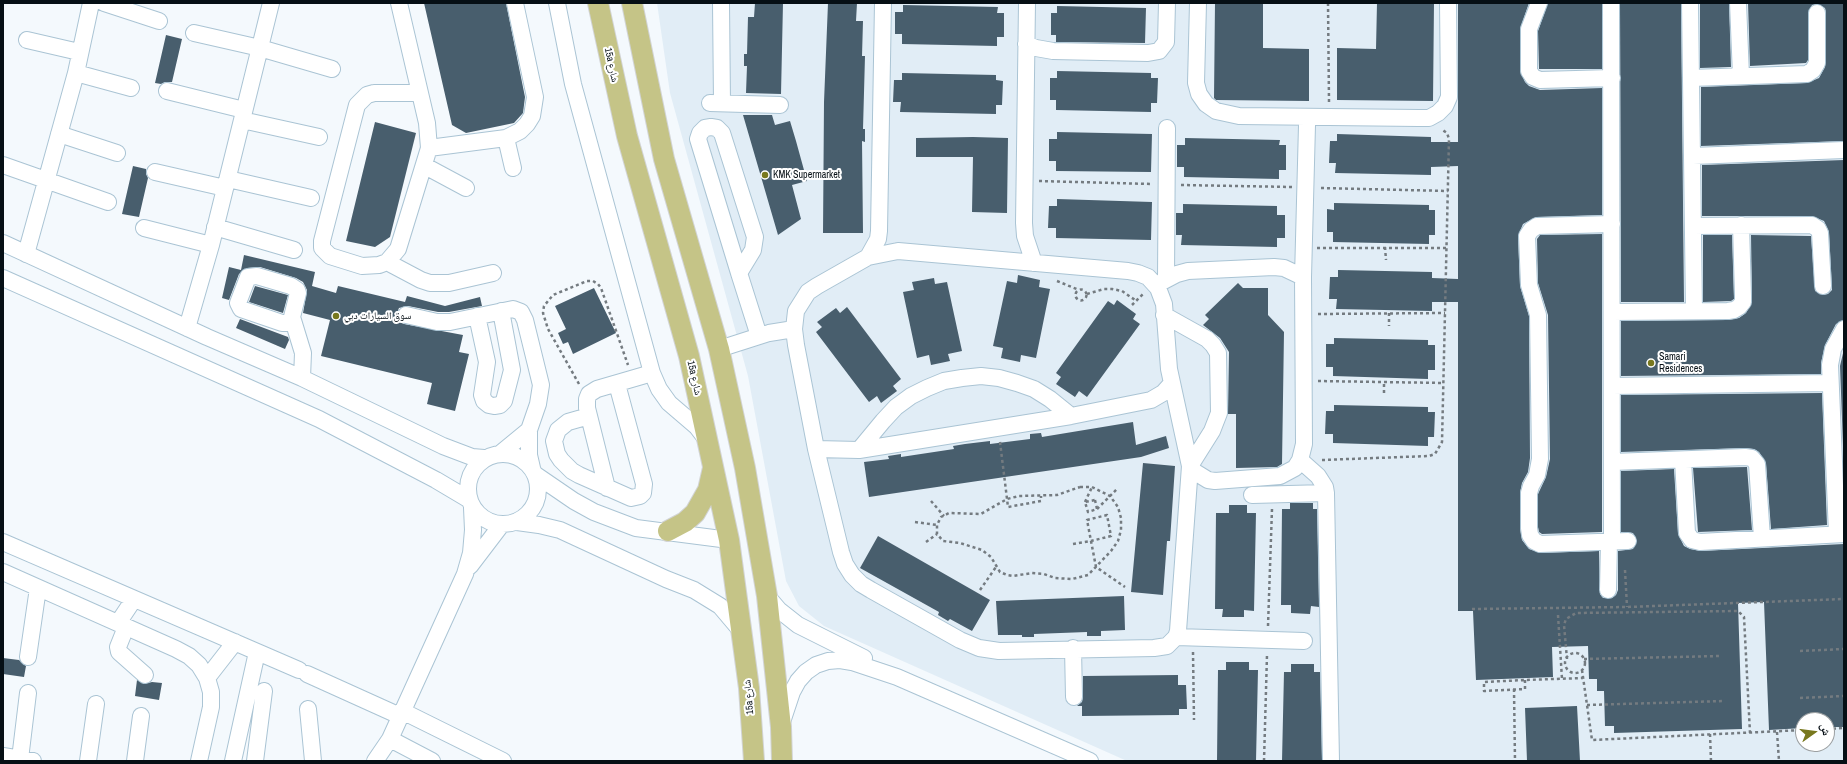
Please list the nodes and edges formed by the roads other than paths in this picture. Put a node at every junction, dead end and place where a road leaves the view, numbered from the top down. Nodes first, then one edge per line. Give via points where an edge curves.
1 (91, 3) edge
2 (104, 3) edge
3 (271, 3) edge
4 (399, 3) edge
5 (515, 3) edge
6 (557, 3) edge
7 (598, 3) edge
8 (632, 3) edge
9 (721, 3) edge
10 (883, 3) edge
11 (1027, 3) edge
12 (1167, 3) edge
13 (1198, 3) edge
14 (1448, 3) edge
15 (1539, 3) edge
16 (1611, 3) edge
17 (1690, 3) edge
18 (1738, 3) edge
19 (1817, 13) dead end
20 (159, 21) dead end
21 (194, 33) dead end
22 (27, 40) dead end
23 (1026, 44) junction
24 (260, 48) junction
25 (80, 52) junction
26 (332, 69) dead end
27 (76, 73) junction
28 (1741, 76) junction
29 (1612, 78) junction
30 (1691, 78) junction
31 (131, 88) dead end
32 (167, 91) dead end
33 (420, 93) junction
34 (780, 105) dead end
35 (243, 115) junction
36 (1307, 125) dead end
37 (1167, 128) dead end
38 (58, 134) junction
39 (319, 137) dead end
40 (506, 138) junction
41 (429, 148) junction
42 (1844, 150) edge
43 (117, 153) dead end
44 (1693, 156) junction
45 (3, 165) edge
46 (425, 166) junction
47 (514, 168) dead end
48 (155, 172) dead end
49 (46, 180) junction
50 (226, 183) junction
51 (466, 188) dead end
52 (311, 198) dead end
53 (108, 202) dead end
54 (1612, 224) junction
55 (1741, 225) junction
56 (1693, 226) junction
57 (215, 227) junction
58 (144, 228) dead end
59 (3, 243) edge
60 (211, 245) junction
61 (294, 250) dead end
62 (26, 254) junction
63 (868, 257) junction
64 (387, 262) junction
65 (1034, 263) junction
66 (493, 273) dead end
67 (739, 273) junction
68 (1303, 277) junction
69 (3, 278) edge
70 (1160, 281) junction
71 (1823, 286) dead end
72 (501, 311) junction
73 (1694, 311) junction
74 (1612, 312) junction
75 (406, 315) dead end
76 (1164, 315) junction
77 (478, 316) junction
78 (292, 317) dead end
79 (450, 322) junction
80 (187, 328) junction
81 (794, 329) junction
82 (1844, 329) edge
83 (759, 336) junction
84 (483, 340) junction
85 (720, 349) junction
86 (652, 373) junction
87 (302, 378) junction
88 (1172, 383) junction
89 (1830, 383) junction
90 (617, 384) junction
91 (1612, 386) junction
92 (589, 416) junction
93 (1071, 416) junction
94 (529, 430) junction
95 (710, 444) junction
96 (816, 449) junction
97 (859, 450) junction
98 (501, 453) junction
99 (484, 458) junction
100 (1300, 460) junction
101 (1683, 460) junction
102 (1612, 462) junction
103 (714, 465) junction
104 (1190, 466) junction
105 (534, 471) junction
106 (607, 488) junction
107 (1326, 493) junction
108 (1252, 495) dead end
109 (470, 504) junction
110 (510, 523) junction
111 (668, 531) junction
112 (1841, 534) edge
113 (1762, 538) junction
114 (729, 540) junction
115 (1628, 541) dead end
116 (3, 542) edge
117 (1611, 542) junction
118 (3, 572) edge
119 (465, 574) junction
120 (3, 579) edge
121 (20, 580) junction
122 (38, 588) junction
123 (1608, 590) dead end
124 (767, 596) junction
125 (134, 599) junction
126 (122, 625) junction
127 (742, 632) junction
128 (1176, 637) junction
129 (1304, 641) dead end
130 (235, 642) junction
131 (1073, 648) junction
132 (256, 652) junction
133 (28, 657) dead end
134 (145, 674) dead end
135 (897, 677) junction
136 (207, 678) junction
137 (264, 691) dead end
138 (28, 693) dead end
139 (1074, 697) dead end
140 (96, 704) dead end
141 (308, 709) dead end
142 (401, 714) junction
143 (141, 716) dead end
144 (781, 727) junction
145 (390, 739) junction
146 (3, 756) edge
147 (27, 760) edge
148 (88, 761) edge
149 (135, 761) edge
150 (199, 761) edge
151 (233, 761) edge
152 (255, 761) edge
153 (312, 761) edge
154 (375, 761) edge
155 (432, 761) edge
156 (503, 761) edge
157 (754, 761) edge
158 (782, 761) edge
159 (1090, 761) edge
160 (1331, 761) edge

1 - 25 street
2 - 20 street
3 - 24 street
4 - 33 street
5 - 40 street via 535,106 527,124
6 - 86 street via 573,84
7 - 95 main road, 15a شارع via 627,136 689,356
8 - 85 main road via 664,159
9 - 34 street via 716,103
10 - 63 street via 879,231 878,239
11 - 23 street
12 - 23 street via 1166,42 1159,51 1044,51
13 - 14 street via 1196,83 1199,94 1206,104 1216,111 1240,116 1419,118 1429,118 1438,113 1449,97
15 - 29 street via 1529,29 1529,71 1533,77 1540,80
16 - 29 street
17 - 30 street
18 - 28 street
19 - 28 street via 1817,63 1814,70 1799,75
21 - 24 street
22 - 25 street
23 - 65 street via 1024,223 1025,236
24 - 26 street
24 - 35 street
25 - 27 street
27 - 31 street
27 - 38 street
28 - 30 street
29 - 54 street
30 - 44 street
32 - 35 street
33 - 41 street via 427,123
33 - 64 street via 374,93 361,99 357,105 322,242 322,248 330,256 362,266
35 - 39 street
35 - 50 street
36 - 68 street
37 - 70 street
38 - 43 street
38 - 49 street
40 - 41 street
40 - 47 street
41 - 46 street
42 - 44 street
44 - 56 street
45 - 49 street
46 - 51 street
46 - 64 street via 402,241
48 - 50 street
49 - 53 street
49 - 62 street
50 - 52 street
50 - 57 street
54 - 74 street
54 - 117 street via 1537,226 1527,236 1529,284 1538,316 1540,459 1537,475 1529,493 1530,535 1540,544
55 - 56 street
55 - 71 street via 1816,226 1820,232
55 - 73 street via 1743,302 1734,310
56 - 73 street
57 - 60 street
57 - 61 street
58 - 60 street
59 - 62 street
60 - 80 street
62 - 80 street
63 - 65 street via 898,251
63 - 81 street via 808,292 796,311
64 - 66 street via 430,283 449,283
65 - 70 street via 1138,273
67 - 67 street via 753,250 755,237 722,133 717,128 705,128 698,139
67 - 83 street
68 - 70 street via 1284,268 1274,267 1188,271
68 - 100 street via 1304,444
69 - 109 street via 319,419 436,480
70 - 76 street
72 - 77 street
72 - 84 street via 512,370 504,401 500,405 488,405 482,395 487,362
72 - 94 street via 517,310 524,316 539,375 540,395
73 - 74 street
74 - 91 street
75 - 79 street via 437,322
76 - 88 street
76 - 104 street via 1207,339 1218,353 1219,413 1212,430
77 - 79 street
77 - 84 street
78 - 87 street via 303,352
79 - 84 street via 468,328
80 - 87 street
81 - 83 street
81 - 96 street
82 - 89 street via 1833,350
83 - 85 street
85 - 124 main road via 745,468
86 - 90 street
86 - 95 street via 669,404 697,427
87 - 99 street via 443,446 472,457
88 - 93 street via 1163,393 1151,400
88 - 104 street
89 - 91 street
89 - 112 street
90 - 92 street via 593,391 586,404
90 - 106 street via 644,488 640,496 631,498
91 - 102 street
92 - 106 street
92 - 106 street via 562,425 555,435 555,448 561,460 572,471
93 - 97 street
93 - 97 street via 1034,389 1017,383 980,376 962,378 938,383 911,396 888,416
94 - 98 street
94 - 105 street via 529,455
95 - 103 main road, 15a شارع
96 - 97 street
96 - 131 street via 841,552 845,564 860,584 979,648 999,651
98 - 99 street
98 - 105 street via 518,457
99 - 109 street via 475,465 469,476 467,487
100 - 104 street via 1295,468 1280,476 1215,481 1201,477
100 - 107 street via 1318,476
101 - 102 street
101 - 113 street via 1745,457 1755,460
101 - 113 street via 1687,533 1692,540 1700,542
102 - 117 street
103 - 111 main road via 708,490 695,513
103 - 114 main road, 15a شارع
104 - 128 street via 1179,625
105 - 110 street via 538,486 533,507 526,516
105 - 111 street via 574,501 608,518 636,528
107 - 108 street
107 - 160 street
109 - 110 street via 480,517 491,522
109 - 119 street via 473,530 471,553
110 - 119 street
110 - 127 street via 539,525 560,530 694,590 720,606
111 - 114 street
112 - 113 street
114 - 127 main road, 15a شارع
114 - 144 main road via 744,550 750,560 771,706
115 - 117 street
116 - 125 street
117 - 123 street
118 - 121 street
119 - 142 street
120 - 121 street
121 - 122 street
122 - 126 street
122 - 133 street
124 - 135 street via 779,610 798,625
124 - 144 main road
125 - 126 street
125 - 130 street
126 - 134 street via 119,652
126 - 136 street via 189,656 199,665
127 - 157 main road, 15a شارع
128 - 129 street
128 - 131 street via 1161,648
130 - 132 street
130 - 136 street
131 - 139 street
132 - 142 street
132 - 151 street
135 - 144 street via 846,661 828,661 816,665 806,672 795,686
135 - 159 street
136 - 150 street via 211,692 211,707
137 - 152 street
138 - 147 street
140 - 148 street
141 - 153 street
142 - 145 street
142 - 156 street
143 - 149 street
144 - 158 main road
145 - 154 street
145 - 155 street
146 - 147 street

